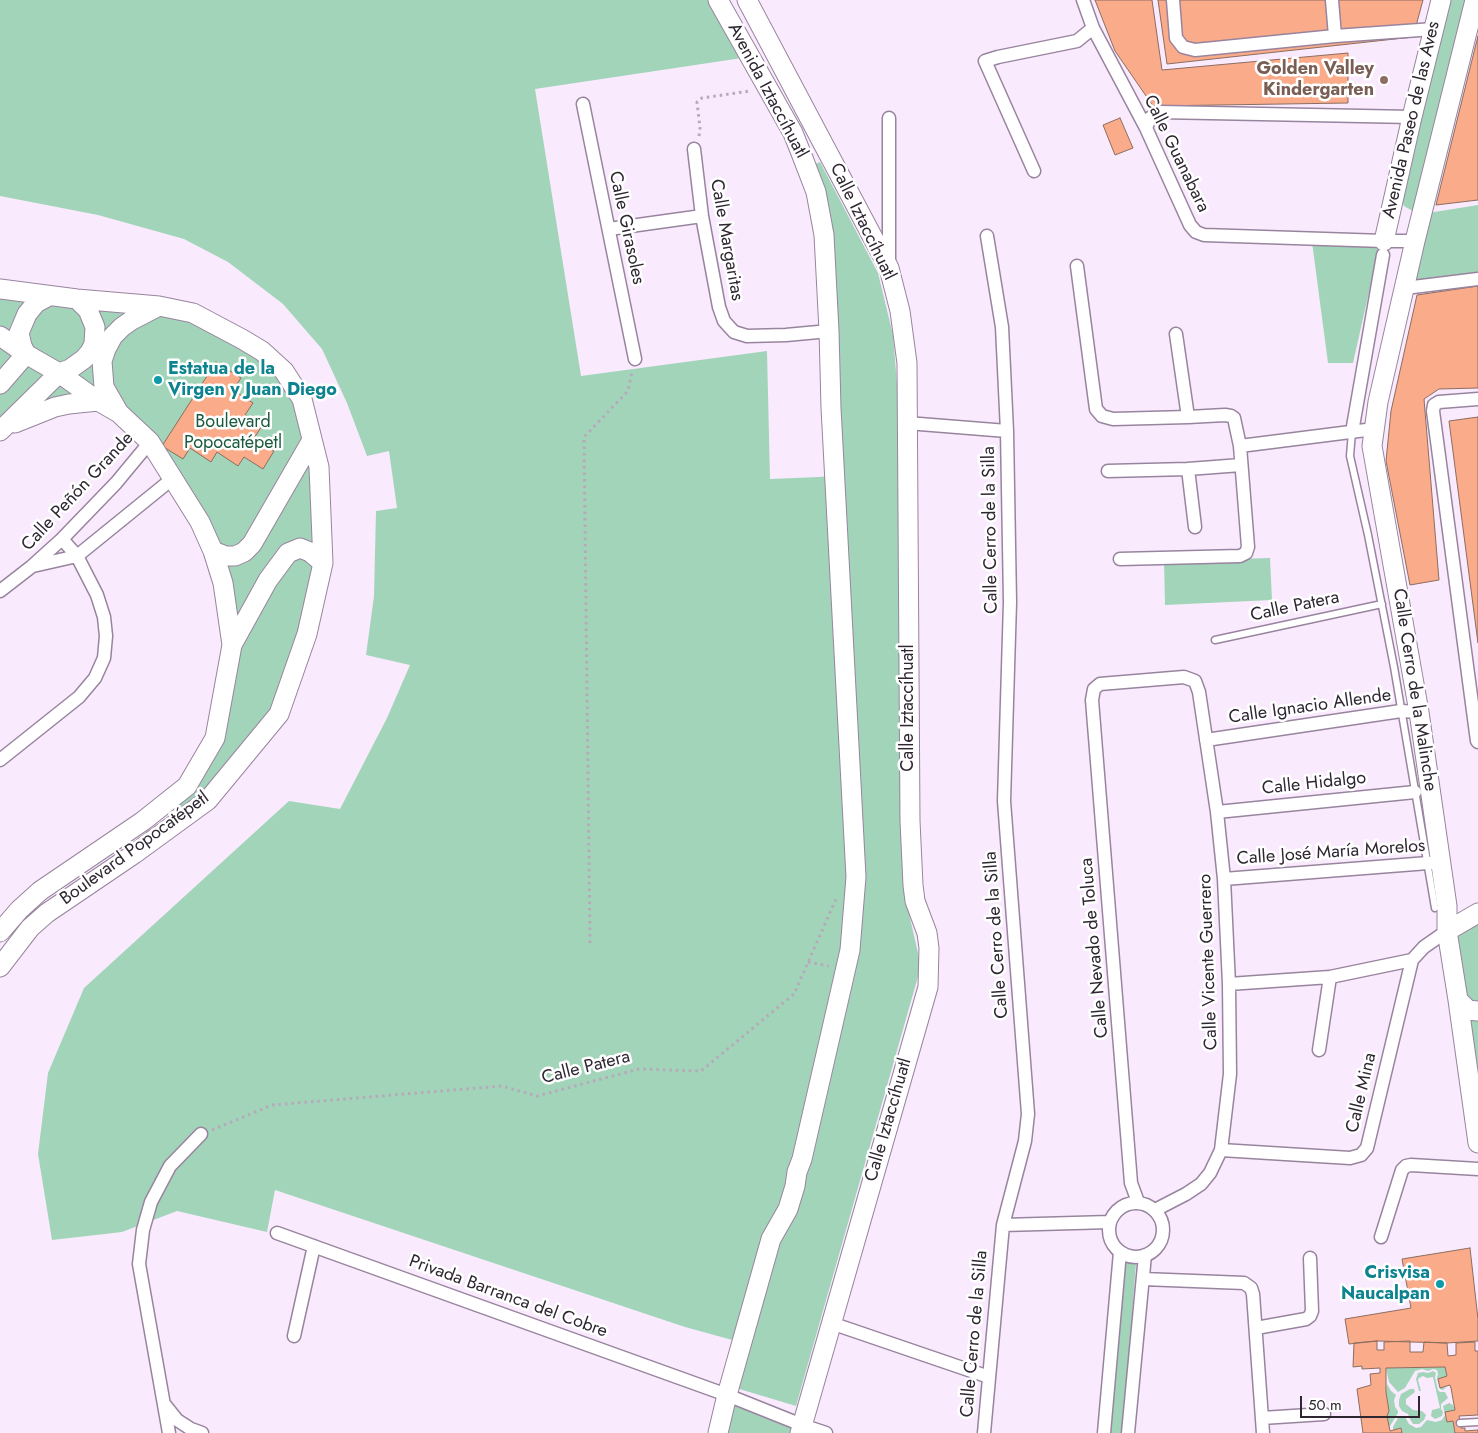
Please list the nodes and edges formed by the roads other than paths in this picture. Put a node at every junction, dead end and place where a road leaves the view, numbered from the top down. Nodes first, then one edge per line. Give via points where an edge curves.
1 (718, 0) edge
2 (747, 0) edge
3 (1083, 0) edge
4 (1173, 0) edge
5 (1332, 0) edge
6 (1441, 0) edge
7 (1475, 0) edge
8 (1093, 28) junction
9 (1434, 29) junction
10 (1335, 36) junction
11 (583, 104) dead end
12 (1412, 117) junction
13 (888, 118) dead end
14 (1146, 128) junction
15 (694, 149) road end
16 (1034, 170) dead end
17 (702, 216) junction
18 (609, 229) junction
19 (987, 236) dead end
20 (1415, 241) junction
21 (1383, 248) junction
22 (1077, 266) dead end
23 (889, 268) junction
24 (1478, 279) edge
25 (1405, 288) junction
26 (0, 289) edge
27 (49, 296) junction
28 (77, 299) junction
29 (159, 306) junction
30 (829, 331) junction
31 (1176, 334) dead end
32 (0, 336) edge
33 (26, 354) junction
34 (635, 359) road end
35 (58, 373) junction
36 (0, 384) edge
37 (1478, 399) edge
38 (98, 401) junction
39 (119, 413) junction
40 (1188, 418) junction
41 (907, 423) junction
42 (3, 429) edge
43 (1374, 429) junction
44 (1007, 431) junction
45 (1352, 432) junction
46 (312, 440) junction
47 (150, 442) junction
48 (1240, 446) junction
49 (1241, 465) junction
50 (1188, 469) junction
51 (1108, 471) dead end
52 (172, 479) junction
53 (1195, 527) dead end
54 (62, 539) junction
55 (212, 551) junction
56 (77, 556) junction
57 (1120, 559) dead end
58 (323, 563) junction
59 (31, 567) junction
60 (0, 591) edge
61 (1382, 604) junction
62 (1215, 640) dead end
63 (232, 645) junction
64 (1094, 689) joint
65 (1410, 712) junction
66 (1206, 740) junction
67 (1478, 742) edge
68 (0, 760) edge
69 (1415, 792) junction
70 (1217, 812) junction
71 (1434, 863) junction
72 (1224, 879) junction
73 (1435, 908) dead end
74 (1478, 913) edge
75 (1447, 931) junction
76 (0, 932) edge
77 (1412, 960) junction
78 (0, 967) edge
79 (1330, 977) junction
80 (1229, 984) junction
81 (1458, 1000) junction
82 (1478, 1011) edge
83 (1319, 1050) dead end
84 (202, 1134) road end
85 (1478, 1142) edge
86 (1221, 1150) junction
87 (1478, 1169) edge
88 (1138, 1202) junction
89 (1155, 1210) junction
90 (1110, 1222) junction
91 (1003, 1224) junction
92 (277, 1233) dead end
93 (1381, 1237) dead end
94 (314, 1246) junction
95 (1120, 1252) junction
96 (1145, 1255) junction
97 (1310, 1258) dead end
98 (1143, 1279) junction
99 (831, 1323) junction
100 (1256, 1328) junction
101 (294, 1336) dead end
102 (989, 1377) junction
103 (727, 1395) junction
104 (164, 1404) junction
105 (1324, 1414) dead end
106 (1262, 1418) junction
107 (1478, 1422) edge
108 (1460, 1424) dead end
109 (801, 1429) edge
110 (169, 1433) edge
111 (202, 1433) edge
112 (718, 1433) edge
113 (826, 1433) edge
114 (984, 1433) edge
115 (1104, 1433) edge
116 (1128, 1433) edge
117 (1263, 1433) edge

1 - 30 street, Avenida Iztaccíhuatl via 793,133 816,192 824,235
2 - 23 street, Calle Iztaccíhuatl
3 - 8 street, Calle Guanabara
4 - 10 street via 1176,38 1183,47 1195,50
5 - 10 street
6 - 9 street, Avenida Paseo de las Aves
7 - 20 street, Avenida Paseo de las Aves
8 - 14 street, Calle Guanabara
8 - 16 street via 1077,41 985,61
9 - 10 street
9 - 12 street, Avenida Paseo de las Aves
11 - 18 street, Calle Girasoles
12 - 14 street via 1160,112 1150,118
12 - 21 street, Avenida Paseo de las Aves
13 - 23 street
14 - 21 street, Calle Guanabara via 1196,232
15 - 17 street, Calle Margaritas
17 - 18 street
17 - 30 street, Calle Margaritas via 720,307 724,321 734,332 747,336 786,336
18 - 34 street, Calle Girasoles
19 - 44 street, Calle Cerro de la Silla via 1002,327
20 - 21 street, Calle Guanabara
20 - 25 street, Calle Cerro de la Malinche
21 - 45 street, Calle Cerro de la Malinche
22 - 40 street via 1096,409 1102,416 1113,419
23 - 41 street, Calle Iztaccíhuatl via 900,310 907,363
24 - 25 street
25 - 43 street, Calle Cerro de la Malinche
26 - 27 street, Boulevard Popocatépetl
27 - 28 street, Boulevard Popocatépetl
27 - 33 street via 36,303 22,323 20,333
28 - 29 street, Boulevard Popocatépetl
28 - 35 street via 92,318 94,344 84,359
29 - 39 street via 122,327 106,348 102,361 104,387
29 - 46 street, Boulevard Popocatépetl via 194,313 262,351 284,372 302,399
30 - 103 street, Avenida Iztaccíhuatl via 856,877 850,950 794,1192 771,1239
31 - 40 street
32 - 33 street, Boulevard Popocatépetl
33 - 35 street, Boulevard Popocatépetl
33 - 36 street
35 - 38 street, Boulevard Popocatépetl
35 - 42 street
37 - 67 street via 1439,402 1434,405 1434,411
38 - 39 street, Boulevard Popocatépetl
38 - 42 street via 55,407
39 - 47 street, Boulevard Popocatépetl
40 - 48 street via 1231,416
41 - 44 street
41 - 99 street, Calle Iztaccíhuatl via 912,885 927,933 928,987
43 - 45 street
43 - 65 street, Calle Cerro de la Malinche via 1372,453
44 - 91 street, Calle Cerro de la Silla via 1010,602 1004,801 1028,1114 1025,1141
45 - 48 street
45 - 61 lane, Calle Cerro de la Malinche via 1350,456
46 - 55 street via 252,544 235,556
46 - 58 street, Boulevard Popocatépetl via 318,467
47 - 52 street, Boulevard Popocatépetl
47 - 54 street, Calle Peñón Grande
48 - 49 street
49 - 50 street
49 - 57 street via 1246,553 1240,556
50 - 51 street
50 - 53 street
52 - 55 street, Boulevard Popocatépetl via 200,522
52 - 56 street, Calle Peñón Grande
54 - 56 street
54 - 59 street, Calle Peñón Grande
55 - 63 street, Boulevard Popocatépetl via 223,583
56 - 59 street, Calle Peñón Grande
56 - 68 street via 104,616 104,658 95,678 80,696
58 - 63 street via 300,548 288,553 268,580
58 - 78 street, Boulevard Popocatépetl via 307,634 279,714 208,800 47,913 30,928
59 - 60 street, Calle Peñón Grande
61 - 62 lane, Calle Patera
61 - 65 lane, Calle Cerro de la Malinche
63 - 76 street, Boulevard Popocatépetl via 215,738 187,786 143,821 40,891
64 - 66 street, Calle Vicente Guerrero via 1100,684 1184,677 1194,681 1199,692
64 - 88 street, Calle Nevado de Toluca via 1092,700 1131,1183
65 - 66 street, Calle Ignacio Allende
65 - 69 lane, Calle Cerro de la Malinche
65 - 71 street, Calle Cerro de la Malinche
66 - 70 street, Calle Vicente Guerrero
69 - 70 street, Calle Hidalgo
69 - 71 lane, Calle Cerro de la Malinche
70 - 72 street, Calle Vicente Guerrero
71 - 72 street, Calle José María Morelos
71 - 73 lane, Calle Cerro de la Malinche
71 - 75 street, Calle Cerro de la Malinche via 1447,906
72 - 80 street, Calle Vicente Guerrero
74 - 75 street
75 - 77 street
75 - 81 street, Calle Cerro de la Malinche
77 - 79 street
77 - 86 street, Calle Mina via 1368,1148 1361,1155 1350,1158
79 - 80 street
79 - 83 street
80 - 86 street, Calle Vicente Guerrero via 1230,1074
81 - 82 street via 1468,1010
81 - 85 street, Calle Cerro de la Malinche
84 - 104 street via 170,1166 151,1202 143,1230 139,1264
86 - 89 street, Calle Vicente Guerrero via 1201,1184
87 - 93 street via 1406,1166
88 - 89 street
88 - 90 street via 1120,1207
89 - 96 street via 1163,1226 1162,1236 1153,1251
90 - 91 street
90 - 95 street via 1110,1239
91 - 102 street, Calle Cerro de la Silla
92 - 94 street, Privada Barranca del Cobre
94 - 101 street
94 - 103 street, Privada Barranca del Cobre
95 - 96 street via 1136,1257
95 - 115 street
96 - 98 street
97 - 100 street via 1310,1316
98 - 100 street via 1244,1283 1254,1294
98 - 116 street
99 - 102 street
99 - 109 street, Calle Iztaccíhuatl
100 - 106 street
102 - 114 street, Calle Cerro de la Silla
103 - 109 street, Privada Barranca del Cobre
103 - 112 street
104 - 110 street
104 - 111 street via 177,1420
105 - 106 street
106 - 117 street
107 - 108 lane
109 - 113 street, Privada Barranca del Cobre

